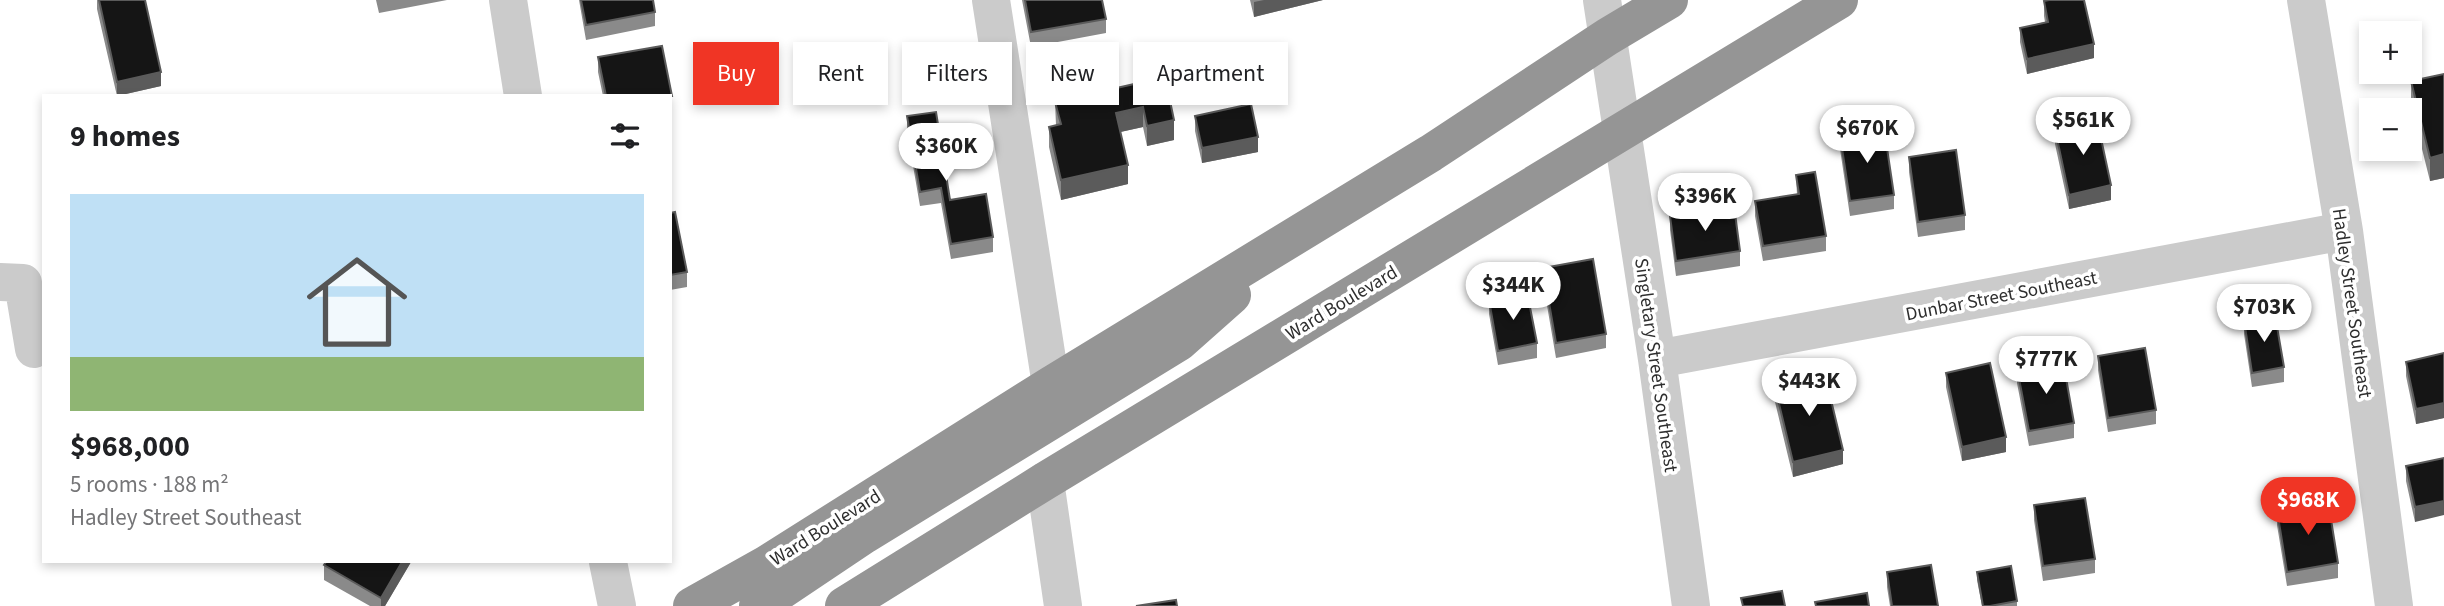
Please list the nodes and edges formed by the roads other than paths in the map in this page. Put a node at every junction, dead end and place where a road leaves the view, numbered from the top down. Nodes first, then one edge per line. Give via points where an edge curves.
1 (508, 0) edge
2 (992, 0) edge
3 (1602, 0) edge
4 (1669, 0) edge
5 (1839, 0) edge
6 (2306, 0) edge
7 (1607, 37) junction
8 (523, 94) edge
9 (1622, 133) junction
10 (2344, 231) junction
11 (1301, 232) junction
12 (0, 282) edge
13 (34, 349) dead end
14 (1657, 359) junction
15 (1051, 385) junction
16 (1045, 481) junction
17 (608, 563) edge
18 (617, 606) edge
19 (692, 606) edge
20 (758, 606) edge
21 (844, 606) edge
22 (1063, 606) edge
23 (1691, 606) edge
24 (2394, 606) edge

1 - 8 street
2 - 15 street
3 - 7 street, Singletary Street Southeast
4 - 7 highway, Ward Boulevard
5 - 9 highway, Ward Boulevard
6 - 10 street, Hadley Street Southeast
7 - 9 street, Singletary Street Southeast
7 - 11 highway, Ward Boulevard
9 - 14 street, Singletary Street Southeast
9 - 16 highway, Ward Boulevard
10 - 14 street, Dunbar Street Southeast
10 - 24 street, Hadley Street Southeast
11 - 15 highway, Ward Boulevard
11 - 20 highway via 1179,342 864,535
12 - 13 street via 23,283
14 - 23 street, Singletary Street Southeast
15 - 19 highway, Ward Boulevard via 767,564
16 - 21 highway, Ward Boulevard
16 - 22 street
17 - 18 street

